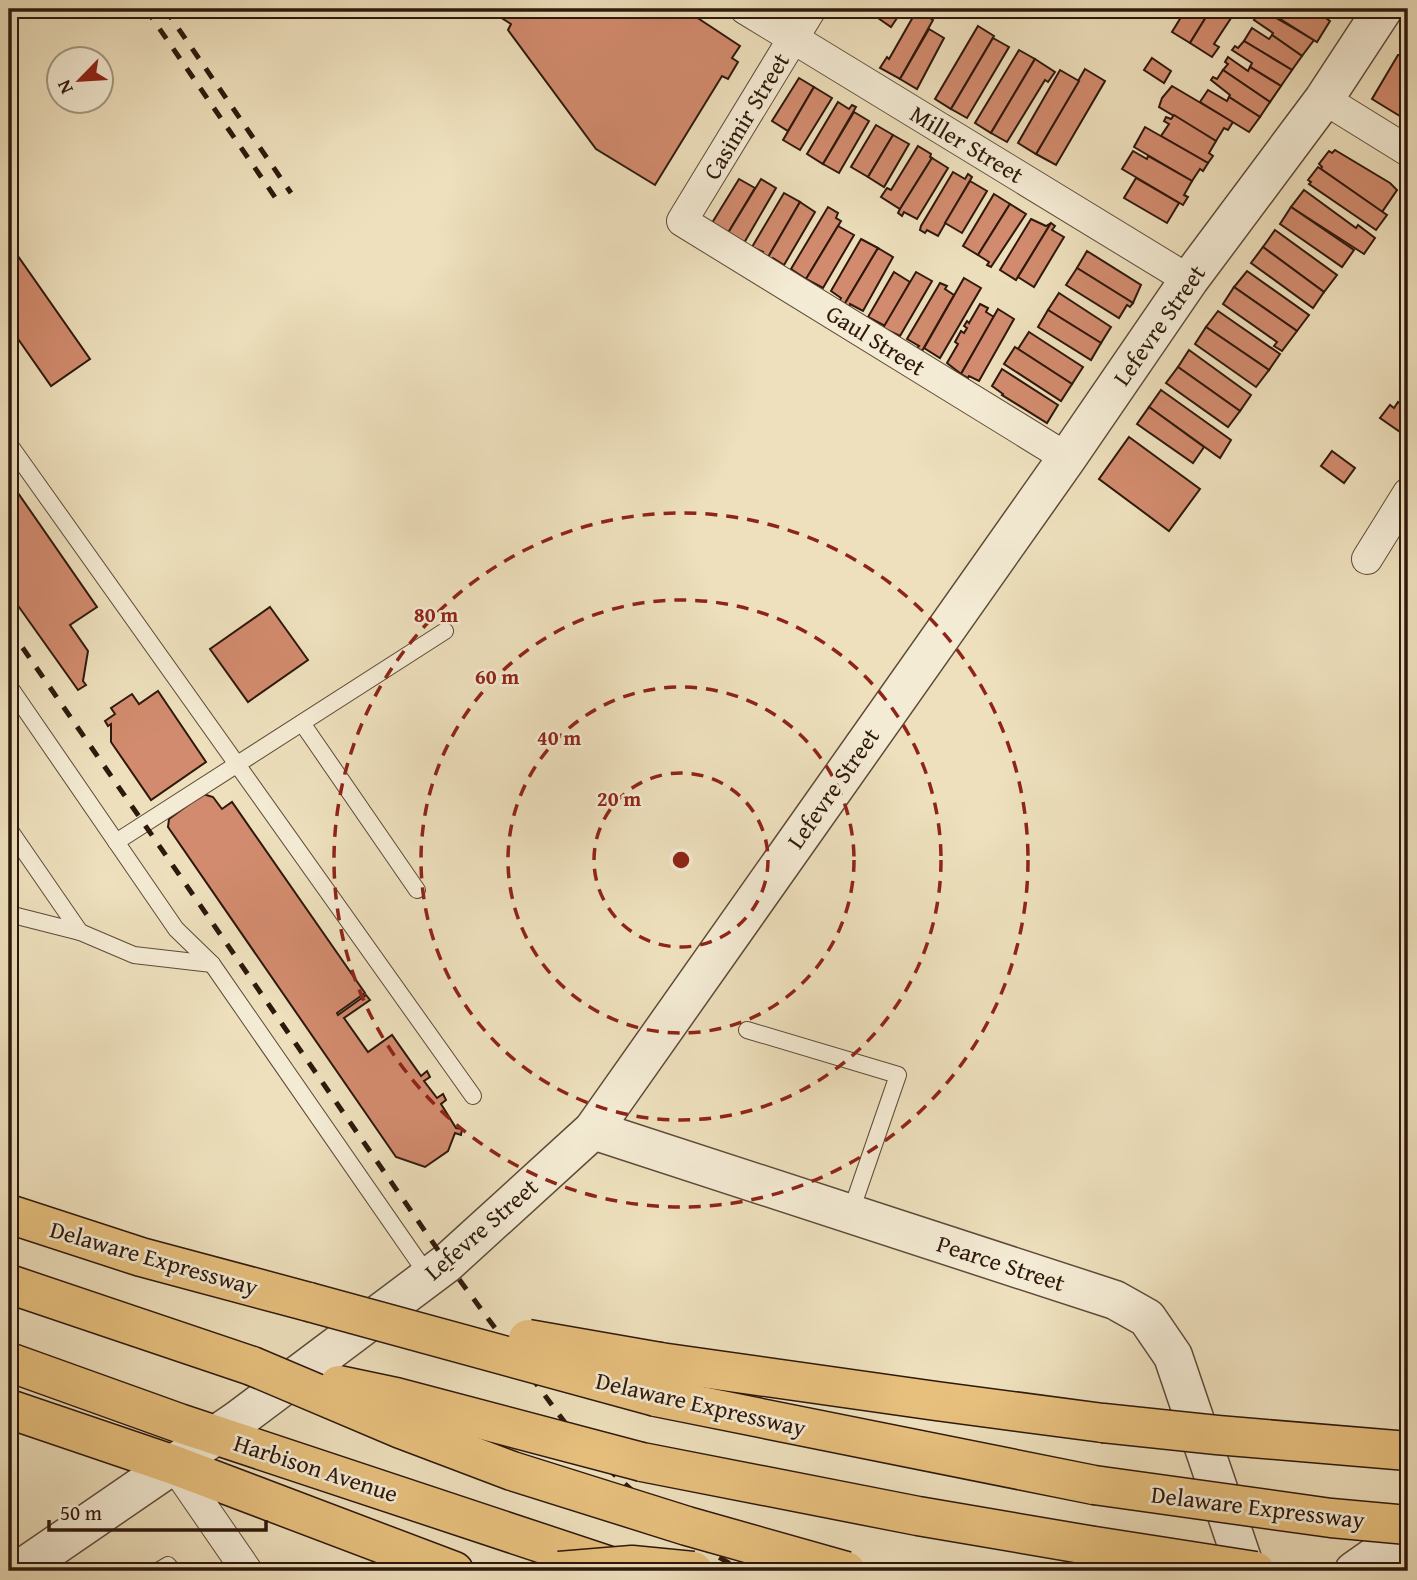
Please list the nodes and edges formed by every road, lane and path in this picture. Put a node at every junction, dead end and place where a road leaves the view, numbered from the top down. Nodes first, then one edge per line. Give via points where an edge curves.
1 (745, 9) edge
2 (811, 9) edge
3 (1373, 12) edge
4 (794, 38) junction
5 (1324, 99) junction
6 (1408, 151) edge
7 (684, 223) joint
8 (1189, 280) junction
9 (9, 444) edge
10 (1067, 458) junction
11 (1408, 493) edge
12 (1367, 559) dead end
13 (445, 631) dead end
14 (9, 686) edge
15 (302, 723) junction
16 (237, 765) junction
17 (9, 829) edge
18 (116, 842) junction
19 (417, 890) dead end
20 (9, 915) edge
21 (80, 932) junction
22 (212, 964) junction
23 (747, 1030) dead end
24 (473, 1096) dead end
25 (593, 1130) junction
26 (9, 1214) edge
27 (850, 1214) junction
28 (429, 1277) junction
29 (9, 1284) edge
30 (9, 1362) edge
31 (252, 1366) junction
32 (658, 1380) junction
33 (9, 1409) edge
34 (216, 1435) junction
35 (1408, 1451) edge
36 (174, 1465) junction
37 (1408, 1525) edge
38 (1408, 1533) edge
39 (18, 1571) edge
40 (158, 1571) edge
41 (173, 1571) edge
42 (247, 1571) edge
43 (454, 1571) edge
44 (559, 1571) edge
45 (624, 1571) edge
46 (693, 1571) edge
47 (846, 1571) edge
48 (1246, 1571) edge
49 (1255, 1571) edge
50 (1354, 1571) edge

1 - 4 street, Miller Street
2 - 4 street, Casimir Street
3 - 5 street, Lefevre Street
4 - 7 street, Casimir Street
4 - 8 street, Miller Street
5 - 6 street
5 - 8 street, Lefevre Street
7 - 10 street, Gaul Street
8 - 10 street, Lefevre Street
9 - 16 lane
10 - 25 street, Lefevre Street
11 - 12 street
13 - 15 lane
14 - 18 lane
15 - 16 lane
15 - 19 lane
16 - 18 lane
16 - 24 lane
17 - 21 lane
18 - 22 lane via 176,929
20 - 21 lane
21 - 22 lane via 134,956
22 - 28 lane
23 - 27 lane via 898,1075
25 - 27 street, Pearce Street
25 - 28 street, Lefevre Street
26 - 32 main road, Delaware Expressway, bridge via 141,1257 309,1302
27 - 48 street, Pearce Street via 1115,1300 1147,1318 1173,1356
28 - 34 street, Lefevre Street
29 - 31 main road
30 - 34 main road, Harbison Avenue
31 - 47 main road, bridge via 512,1471
31 - 49 main road, bridge via 396,1397 642,1462 918,1516
32 - 35 main road, bridge
32 - 37 main road, Delaware Expressway, bridge via 1094,1485
33 - 36 main road, Harbison Avenue
34 - 36 street, Lefevre Street
34 - 45 main road, Harbison Avenue
36 - 39 street, Lefevre Street
36 - 42 street
36 - 43 main road, Harbison Avenue
38 - 50 street
40 - 41 lane via 168,1565
44 - 46 main road, bridge via 632,1565

